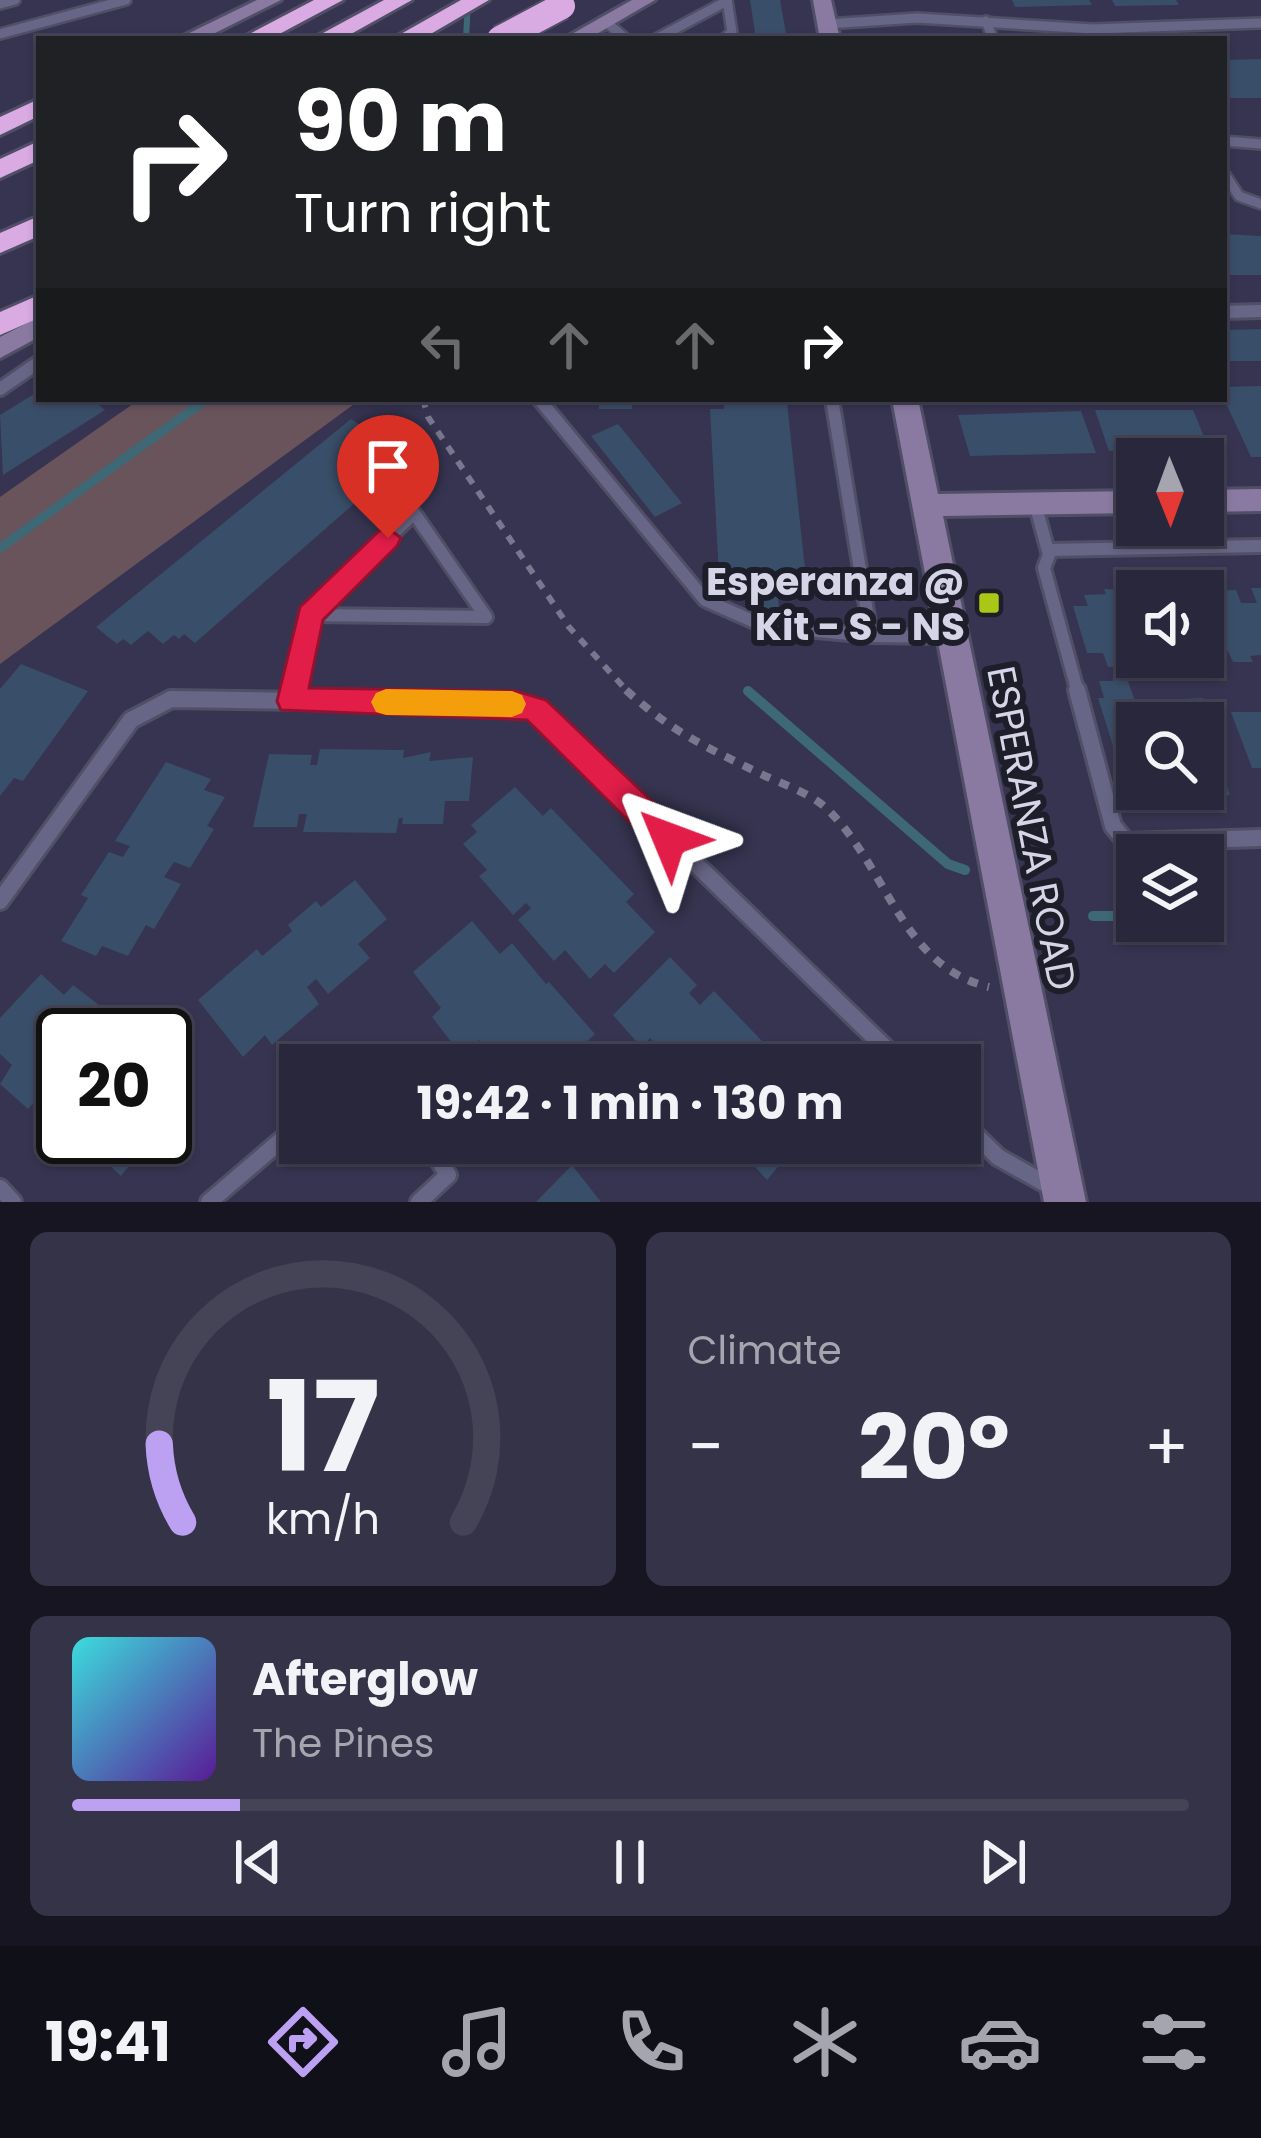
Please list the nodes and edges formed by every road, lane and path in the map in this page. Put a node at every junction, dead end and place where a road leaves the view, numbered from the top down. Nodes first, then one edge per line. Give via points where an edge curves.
1 (14, 0) edge
2 (125, 0) edge
3 (272, 0) edge
4 (332, 0) edge
5 (444, 0) edge
6 (478, 0) edge
7 (646, 0) edge
8 (727, 0) edge
9 (822, 0) edge
10 (568, 3) edge
11 (0, 4) edge
12 (393, 4) edge
13 (986, 21) junction
14 (1261, 23) edge
15 (1046, 27) junction
16 (590, 30) edge
17 (828, 32) edge
18 (0, 34) edge
19 (194, 36) edge
20 (258, 36) edge
21 (330, 36) edge
22 (377, 36) edge
23 (410, 36) edge
24 (506, 36) edge
25 (661, 36) edge
26 (727, 36) edge
27 (992, 36) edge
28 (1050, 36) edge
29 (36, 106) edge
30 (0, 123) edge
31 (1227, 141) edge
32 (1261, 144) edge
33 (36, 151) edge
34 (0, 170) edge
35 (36, 178) edge
36 (1227, 178) edge
37 (0, 196) edge
38 (1261, 204) edge
39 (36, 205) edge
40 (0, 223) edge
41 (36, 226) edge
42 (0, 244) edge
43 (36, 250) edge
44 (0, 259) edge
45 (1261, 311) edge
46 (1227, 312) edge
47 (26, 333) edge
48 (0, 349) edge
49 (36, 364) edge
50 (0, 389) edge
51 (424, 402) edge
52 (541, 402) edge
53 (832, 402) edge
54 (906, 402) edge
55 (1261, 500) edge
56 (1224, 501) edge
57 (1116, 502) edge
58 (1035, 503) junction
59 (927, 505) junction
60 (1261, 547) edge
61 (1048, 550) junction
62 (310, 615) junction
63 (871, 636) junction
64 (950, 637) junction
65 (292, 701) junction
66 (1261, 838) edge
67 (0, 901) edge
68 (992, 988) dead end
69 (881, 1044) edge
70 (981, 1140) edge
71 (279, 1142) edge
72 (441, 1164) edge
73 (0, 1189) edge
74 (1064, 1198) edge
75 (14, 1202) edge
76 (208, 1202) edge
77 (419, 1202) edge

1 - 11 lane
2 - 18 lane
3 - 19 street
4 - 20 highway
5 - 22 highway
6 - 23 highway
7 - 16 street
8 - 25 lane
8 - 26 lane
9 - 17 street
10 - 24 highway, bridge
12 - 21 highway
13 - 15 lane
13 - 17 lane via 869,21
13 - 27 lane
14 - 15 lane
15 - 28 lane
29 - 30 highway
31 - 32 lane
33 - 34 highway
35 - 37 highway
36 - 38 lane via 1239,196
39 - 40 highway
41 - 42 highway
43 - 44 highway
45 - 46 lane
47 - 48 street
49 - 50 lane
51 - 68 path via 585,649 669,729 822,804 865,854 925,954 960,980
52 - 63 lane via 685,580 722,613 764,629
53 - 63 lane
54 - 59 street, ESPERANZA ROAD
55 - 56 street
57 - 58 street
58 - 59 street
58 - 61 lane
59 - 64 street, ESPERANZA ROAD
60 - 61 lane
61 - 66 lane via 1044,568 1113,826 1126,842
62 - 62 lane via 414,513 486,617 464,617
62 - 65 lane
63 - 64 lane
64 - 74 street, ESPERANZA ROAD
65 - 67 lane via 171,699 130,720
65 - 69 lane via 536,709
70 - 74 lane
71 - 76 lane
72 - 77 lane via 448,1175
73 - 75 lane

